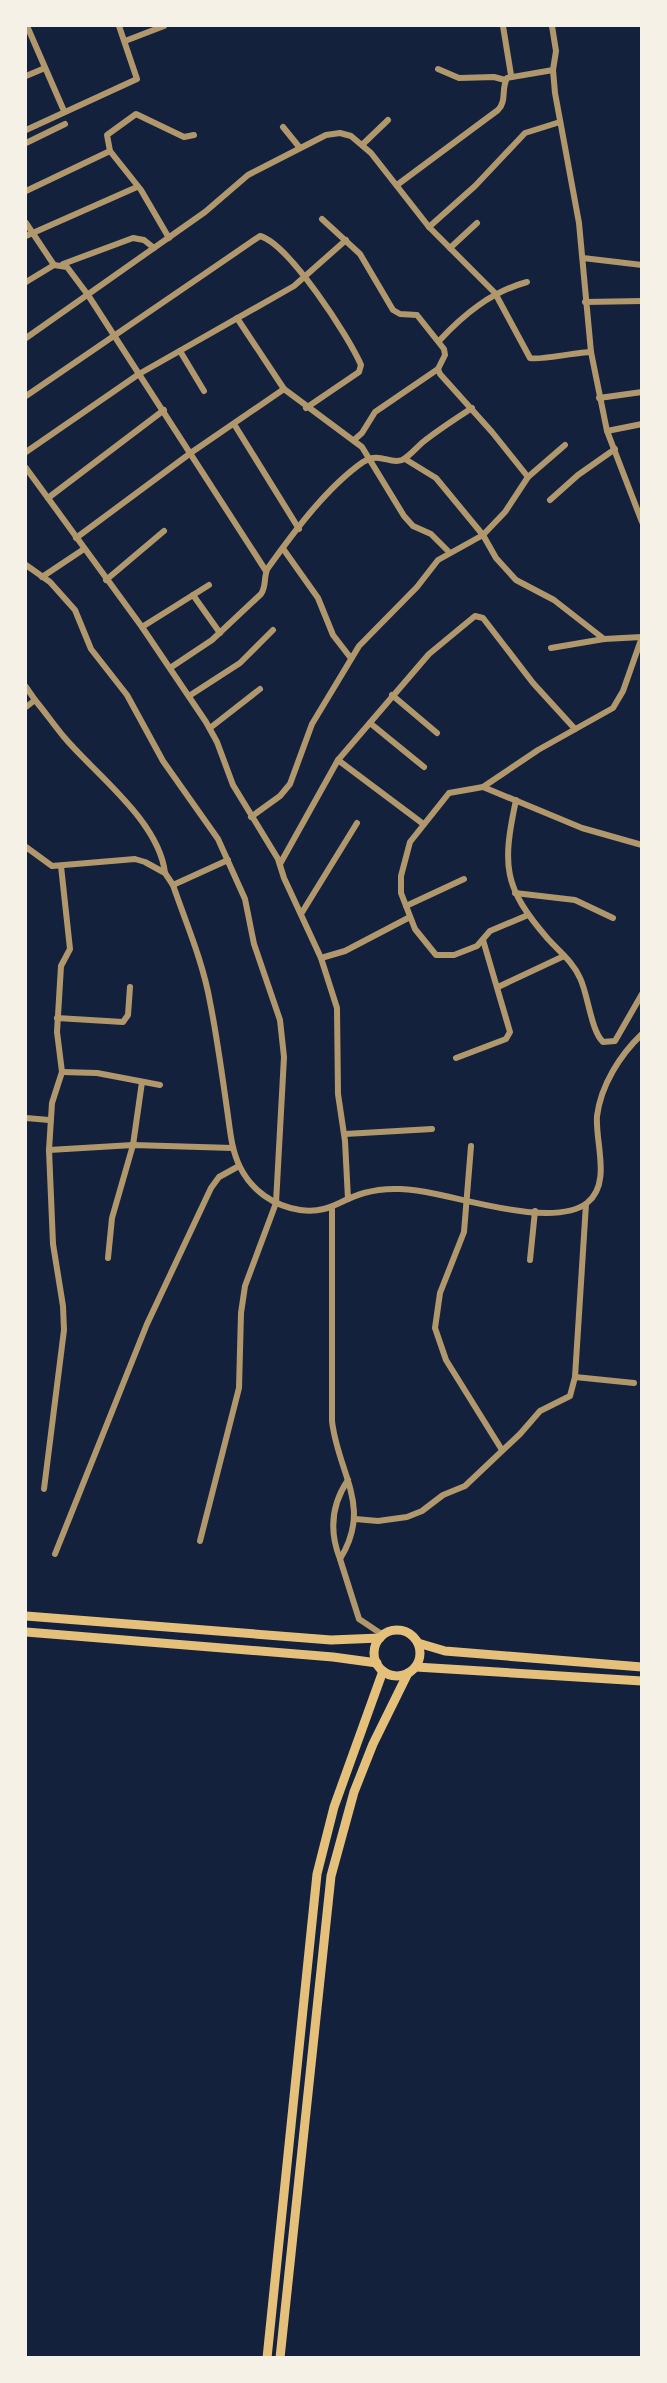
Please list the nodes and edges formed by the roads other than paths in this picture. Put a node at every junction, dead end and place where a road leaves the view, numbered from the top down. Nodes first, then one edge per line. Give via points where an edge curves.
1 (27, 26) edge
2 (120, 26) edge
3 (164, 26) edge
4 (503, 26) edge
5 (552, 26) edge
6 (125, 40) junction
7 (45, 68) junction
8 (438, 69) dead end
9 (553, 70) junction
10 (26, 76) edge
11 (508, 78) junction
12 (64, 111) junction
13 (388, 120) dead end
14 (560, 122) junction
15 (65, 124) dead end
16 (283, 127) dead end
17 (26, 130) edge
18 (194, 135) dead end
19 (26, 143) edge
20 (362, 145) junction
21 (300, 148) junction
22 (110, 151) junction
23 (397, 185) junction
24 (137, 187) junction
25 (26, 191) edge
26 (322, 219) dead end
27 (26, 223) edge
28 (477, 223) dead end
29 (429, 227) junction
30 (28, 234) edge
31 (169, 238) junction
32 (346, 240) junction
33 (154, 248) junction
34 (450, 248) junction
35 (583, 258) junction
36 (63, 264) junction
37 (54, 265) junction
38 (642, 265) edge
39 (305, 278) junction
40 (26, 282) edge
41 (527, 282) dead end
42 (495, 293) junction
43 (88, 296) junction
44 (642, 301) edge
45 (585, 302) junction
46 (237, 318) junction
47 (114, 335) junction
48 (26, 338) edge
49 (439, 341) junction
50 (180, 351) junction
51 (591, 352) junction
52 (438, 369) junction
53 (139, 374) junction
54 (284, 389) junction
55 (204, 391) dead end
56 (642, 392) edge
57 (26, 396) edge
58 (599, 398) junction
59 (306, 408) junction
60 (472, 408) junction
61 (164, 410) junction
62 (234, 424) junction
63 (642, 424) edge
64 (607, 431) junction
65 (354, 440) junction
66 (565, 445) dead end
67 (615, 449) junction
68 (26, 452) edge
69 (192, 452) junction
70 (369, 458) junction
71 (405, 459) junction
72 (26, 468) edge
73 (528, 477) junction
74 (48, 498) junction
75 (550, 500) dead end
76 (642, 522) edge
77 (299, 529) junction
78 (164, 531) dead end
79 (483, 535) junction
80 (76, 537) junction
81 (84, 549) junction
82 (284, 550) junction
83 (449, 552) junction
84 (26, 565) edge
85 (266, 571) junction
86 (42, 577) junction
87 (106, 580) junction
88 (209, 585) dead end
89 (194, 595) junction
90 (142, 627) junction
91 (273, 630) dead end
92 (220, 633) junction
93 (642, 637) edge
94 (604, 639) junction
95 (551, 648) dead end
96 (351, 657) junction
97 (170, 668) junction
98 (26, 687) edge
99 (260, 689) dead end
100 (392, 695) junction
101 (189, 696) junction
102 (35, 700) junction
103 (26, 707) edge
104 (370, 723) junction
105 (210, 728) junction
106 (575, 729) junction
107 (437, 733) dead end
108 (338, 760) junction
109 (424, 767) dead end
110 (483, 787) junction
111 (516, 800) junction
112 (250, 817) junction
113 (357, 823) dead end
114 (422, 824) junction
115 (642, 845) edge
116 (26, 847) edge
117 (228, 860) junction
118 (279, 865) junction
119 (61, 866) junction
120 (165, 873) junction
121 (464, 879) dead end
122 (173, 885) junction
123 (515, 893) junction
124 (406, 906) junction
125 (301, 914) junction
126 (528, 915) junction
127 (410, 917) junction
128 (613, 918) dead end
129 (483, 940) junction
130 (564, 956) junction
131 (321, 958) junction
132 (130, 987) dead end
133 (498, 987) junction
134 (642, 994) edge
135 (57, 1018) junction
136 (642, 1034) edge
137 (456, 1058) dead end
138 (62, 1072) junction
139 (142, 1082) junction
140 (160, 1085) dead end
141 (26, 1118) edge
142 (49, 1120) junction
143 (432, 1130) dead end
144 (345, 1134) junction
145 (133, 1145) junction
146 (471, 1146) dead end
147 (233, 1148) junction
148 (49, 1150) junction
149 (239, 1166) junction
150 (348, 1199) junction
151 (467, 1200) junction
152 (276, 1203) junction
153 (586, 1204) junction
154 (332, 1209) junction
155 (536, 1211) junction
156 (108, 1258) dead end
157 (530, 1260) dead end
158 (575, 1377) junction
159 (634, 1383) dead end
160 (502, 1450) junction
161 (348, 1480) junction
162 (44, 1489) dead end
163 (355, 1519) junction
164 (200, 1541) dead end
165 (56, 1554) dead end
166 (340, 1558) junction
167 (26, 1616) edge
168 (26, 1632) edge
169 (382, 1637) junction
170 (418, 1643) junction
171 (380, 1667) junction
172 (642, 1667) edge
173 (412, 1670) junction
174 (642, 1681) edge
175 (267, 2358) edge
176 (280, 2358) edge

1 - 7 street
2 - 6 street
3 - 6 street
4 - 11 street
5 - 9 street via 557,58
6 - 12 street via 137,79
7 - 10 street
7 - 12 street
8 - 11 street via 459,78
9 - 11 street
9 - 14 street
11 - 23 street via 498,110
12 - 17 street
13 - 20 street
14 - 29 street via 525,134 476,186
14 - 35 street
15 - 19 street
16 - 21 street
18 - 22 street via 184,137 136,114 107,135
20 - 21 street via 340,133 326,135
20 - 23 street
21 - 31 street via 248,175
22 - 24 street
22 - 25 street
23 - 29 street
24 - 30 street
24 - 31 street
26 - 32 street
27 - 30 street
28 - 34 street
29 - 34 street
30 - 37 street
31 - 33 street
32 - 39 street
32 - 49 street via 360,254 393,310 417,315
33 - 36 street via 133,238
33 - 43 street
34 - 42 street
35 - 38 street
35 - 45 street
36 - 37 street
36 - 43 street
37 - 40 street
39 - 46 street
39 - 47 street via 279,248 260,236
39 - 59 street via 320,295 361,365 359,372
41 - 42 street
42 - 49 street via 461,318
42 - 51 street via 530,358
43 - 47 street
43 - 48 street
44 - 45 street
45 - 51 street
46 - 50 street
46 - 54 street
47 - 53 street
47 - 57 street
49 - 52 street via 445,355
50 - 53 street
50 - 55 street
51 - 58 street
52 - 60 street
52 - 65 street via 375,412
53 - 61 street
53 - 68 street
54 - 59 street
54 - 62 street
56 - 58 street
58 - 64 street
59 - 65 street
60 - 71 street
60 - 73 street
61 - 69 street
61 - 74 street
62 - 69 street
62 - 77 street
63 - 64 street
64 - 67 street
65 - 70 street
66 - 73 street
67 - 75 street
67 - 76 street
69 - 80 street
69 - 85 street
70 - 71 street
70 - 77 street via 328,493
70 - 83 street via 404,516
71 - 79 street via 436,478
72 - 74 street
73 - 79 street via 505,512
74 - 80 street
77 - 82 street
78 - 87 street
79 - 83 street
79 - 94 street via 496,558 516,580 554,600
80 - 81 street
81 - 86 street
81 - 87 street
82 - 85 street
82 - 96 street via 310,585 333,635
83 - 96 street
84 - 86 street
85 - 92 street via 265,588
86 - 117 street via 75,610 91,649 127,695 163,760 218,839
87 - 90 street
88 - 89 street
89 - 90 street
89 - 92 street
90 - 97 street
91 - 101 street via 247,658
92 - 97 street
93 - 94 street
93 - 106 street via 619,700 604,714
94 - 95 street
96 - 112 street via 312,724 290,784
97 - 101 street
98 - 102 street
99 - 105 street
100 - 104 street
100 - 106 street via 429,654 479,615
100 - 107 street
101 - 105 street
102 - 103 street
102 - 120 street via 149,831
104 - 108 street
104 - 109 street
105 - 112 street via 232,786
106 - 110 street
108 - 114 street
108 - 118 street
110 - 111 street
110 - 114 street via 449,793
111 - 115 street via 582,828
111 - 123 street via 508,850 508,871
112 - 118 street via 273,849
113 - 125 street
114 - 124 street via 404,861 401,893
116 - 119 street via 43,862
117 - 122 street
117 - 152 street via 245,899 254,944 278,1012 283,1039
118 - 125 street
119 - 120 street via 135,859
119 - 135 street via 70,949 62,963
120 - 122 street
121 - 124 street
122 - 147 street via 210,1000
123 - 126 street
123 - 128 street via 575,900
124 - 127 street
125 - 131 street
126 - 129 street via 490,931
126 - 130 street
127 - 129 street via 422,940 436,955 454,955
127 - 131 street via 345,951
129 - 133 street
130 - 133 street
130 - 134 street via 581,980 603,1042 615,1041
131 - 144 street via 339,1019 338,1094
132 - 135 street via 128,1015 123,1022
133 - 137 street via 510,1026 509,1036
135 - 138 street
136 - 153 street via 617,1063 605,1089 597,1114 600,1175 596,1192
138 - 139 street via 97,1073
138 - 142 street
139 - 140 street
139 - 145 street
141 - 142 street
142 - 148 street
143 - 144 street
144 - 150 street
145 - 147 street
145 - 148 street
145 - 156 street via 112,1218
146 - 151 street
147 - 149 street
148 - 162 street via 53,1244 64,1330
149 - 152 street via 251,1184
149 - 165 street via 219,1177 211,1188 147,1324
150 - 151 street via 395,1188
150 - 154 street
151 - 155 street
151 - 160 street via 461,1242 440,1293 436,1338
152 - 154 street via 310,1211
152 - 164 street via 245,1286 239,1388
153 - 155 street via 562,1211
153 - 158 street
154 - 161 street via 332,1421
155 - 157 street
158 - 159 street
158 - 160 street via 570,1396 540,1411
160 - 163 street via 465,1486 442,1495 417,1513 385,1521
161 - 163 street
161 - 166 street via 337,1501 332,1524
163 - 166 street
166 - 169 street via 356,1613
167 - 169 main road via 331,1640
168 - 171 main road via 333,1657
169 - 170 main road via 400,1630
169 - 171 main road via 375,1653
170 - 172 main road via 445,1651
170 - 173 main road via 420,1655
171 - 173 main road via 395,1676
171 - 175 main road via 317,1874
173 - 174 main road
173 - 176 main road via 354,1792 331,1876

